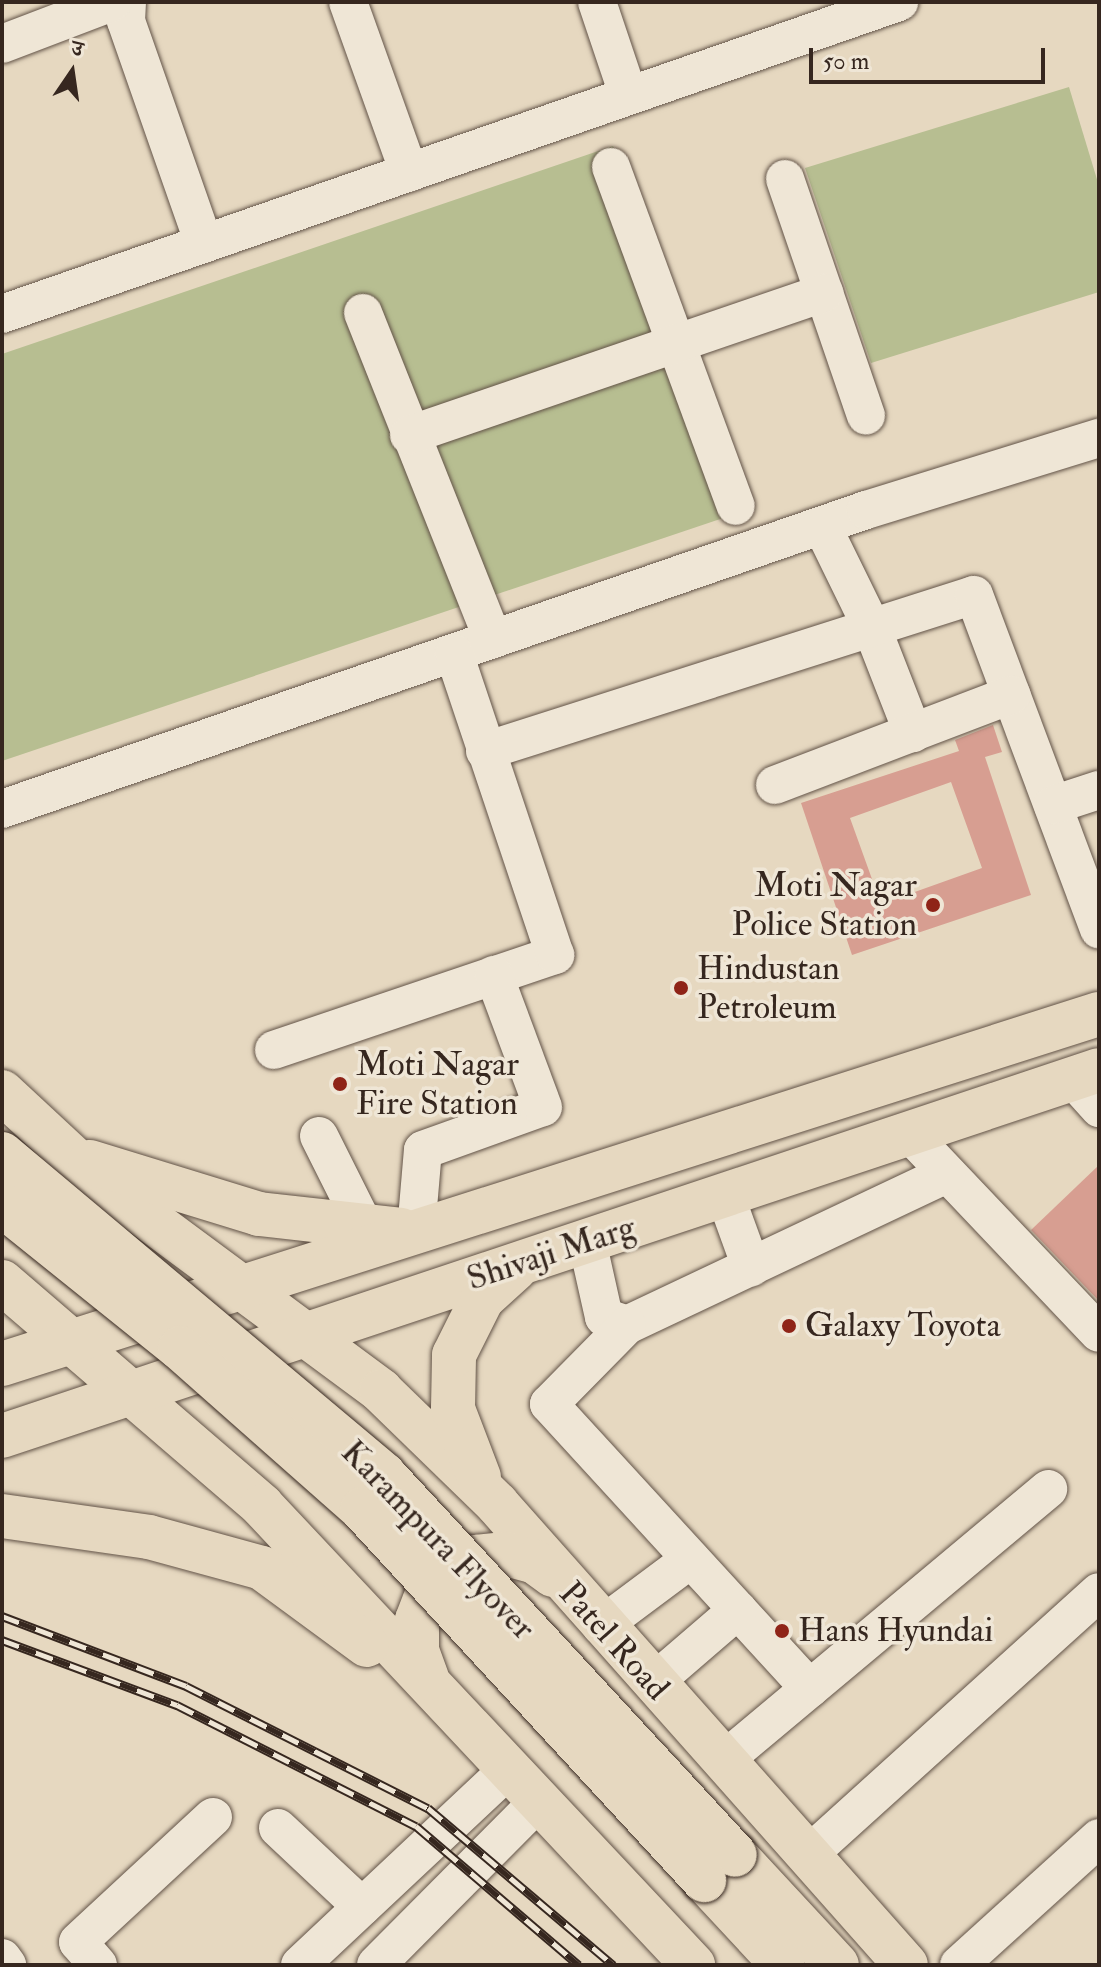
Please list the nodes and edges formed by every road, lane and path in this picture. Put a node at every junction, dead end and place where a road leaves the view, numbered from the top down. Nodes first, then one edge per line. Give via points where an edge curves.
1 (112, 2) edge
2 (127, 2) edge
3 (348, 2) edge
4 (597, 2) edge
5 (899, 2) edge
6 (841, 11) edge
7 (2, 44) edge
8 (628, 94) junction
9 (611, 167) dead end
10 (409, 172) junction
11 (785, 179) dead end
12 (204, 244) junction
13 (824, 293) junction
14 (363, 313) dead end
15 (2, 314) edge
16 (675, 345) junction
17 (866, 415) dead end
18 (409, 435) junction
19 (1099, 438) edge
20 (736, 506) dead end
21 (822, 526) junction
22 (872, 628) junction
23 (493, 639) junction
24 (454, 653) junction
25 (1011, 695) junction
26 (913, 733) junction
27 (485, 751) junction
28 (775, 785) dead end
29 (1099, 790) edge
30 (1053, 805) junction
31 (2, 809) edge
32 (1099, 929) edge
33 (494, 975) junction
34 (1099, 1014) edge
35 (274, 1050) dead end
36 (1091, 1086) edge
37 (2, 1092) edge
38 (910, 1134) junction
39 (319, 1136) dead end
40 (2, 1154) edge
41 (72, 1157) junction
42 (947, 1174) junction
43 (725, 1195) junction
44 (2, 1205) edge
45 (364, 1226) junction
46 (416, 1231) junction
47 (587, 1241) junction
48 (523, 1262) junction
49 (751, 1267) junction
50 (2, 1282) edge
51 (242, 1288) junction
52 (627, 1325) junction
53 (1099, 1333) edge
54 (305, 1335) junction
55 (72, 1342) junction
56 (2, 1364) edge
57 (131, 1393) junction
58 (2, 1436) edge
59 (1048, 1489) dead end
60 (497, 1504) junction
61 (2, 1516) edge
62 (691, 1559) junction
63 (560, 1580) junction
64 (1099, 1592) edge
65 (738, 1610) junction
66 (601, 1626) junction
67 (427, 1678) junction
68 (653, 1683) junction
69 (810, 1689) junction
70 (455, 1711) junction
71 (723, 1761) junction
72 (509, 1769) junction
73 (539, 1801) junction
74 (213, 1817) dead end
75 (278, 1828) dead end
76 (1099, 1838) edge
77 (808, 1855) junction
78 (719, 1868) junction
79 (362, 1907) junction
80 (2, 1958) edge
81 (7, 1965) edge
82 (98, 1965) edge
83 (300, 1965) edge
84 (376, 1965) edge
85 (693, 1965) edge
86 (783, 1965) edge
87 (837, 1965) edge
88 (906, 1965) edge
89 (959, 1965) edge

1 - 7 street
2 - 12 street via 130,34
3 - 10 street
4 - 8 street
5 - 6 street
6 - 8 street
8 - 10 street
9 - 16 street
10 - 12 street
11 - 13 street
12 - 15 street
13 - 16 street
13 - 17 street
14 - 18 street
16 - 18 street
16 - 20 street
18 - 23 street
19 - 21 street
21 - 22 street
21 - 23 street
22 - 25 street via 974,595
22 - 26 street
22 - 27 street
23 - 24 street
24 - 27 street
24 - 31 street
25 - 26 street
25 - 30 street
26 - 28 street
27 - 33 street via 555,955
29 - 30 street
30 - 32 street
33 - 35 street
33 - 46 street via 543,1107 423,1150
34 - 46 main road, Shivaji Marg
36 - 38 main road, Shivaji Marg
37 - 41 main road, Patel Road
38 - 42 street
38 - 43 main road, Shivaji Marg
39 - 45 street
40 - 78 main road, Karampura Flyover, bridge via 384,1475
41 - 45 main road via 259,1214
41 - 51 main road, Patel Road
42 - 49 street
42 - 53 street
43 - 47 main road, Shivaji Marg
43 - 49 street
44 - 78 main road, Karampura Flyover, bridge via 180,1348 362,1509
45 - 46 main road
46 - 51 main road, Shivaji Marg
47 - 48 main road, Shivaji Marg
47 - 52 street via 604,1317
48 - 54 main road, Shivaji Marg
48 - 60 main road via 482,1299 464,1326 451,1380 460,1438
49 - 52 street
50 - 55 main road
51 - 54 main road, Patel Road
51 - 55 main road, Shivaji Marg
52 - 62 street via 549,1404
54 - 57 main road, Shivaji Marg
54 - 60 main road, Patel Road via 381,1391
55 - 56 main road, Shivaji Marg
55 - 57 main road
57 - 58 main road, Shivaji Marg
57 - 67 main road via 262,1506
59 - 69 street
60 - 63 main road, Patel Road
61 - 70 main road via 149,1537 262,1568
62 - 65 street
62 - 66 street
63 - 66 main road, Patel Road
63 - 67 main road via 535,1562 506,1554 476,1557 449,1570 428,1592 417,1620 417,1650
64 - 77 street
65 - 68 street
65 - 69 street
66 - 68 main road, Patel Road
67 - 70 main road
68 - 71 main road, Patel Road
69 - 71 street
70 - 72 main road
71 - 77 main road, Patel Road
72 - 73 main road
72 - 79 street
73 - 84 street
73 - 85 main road
74 - 82 street via 78,1942
75 - 79 street
76 - 89 street
77 - 88 main road, Patel Road
78 - 86 main road, Karampura Flyover
78 - 87 main road, Karampura Flyover
79 - 83 street
80 - 81 street

